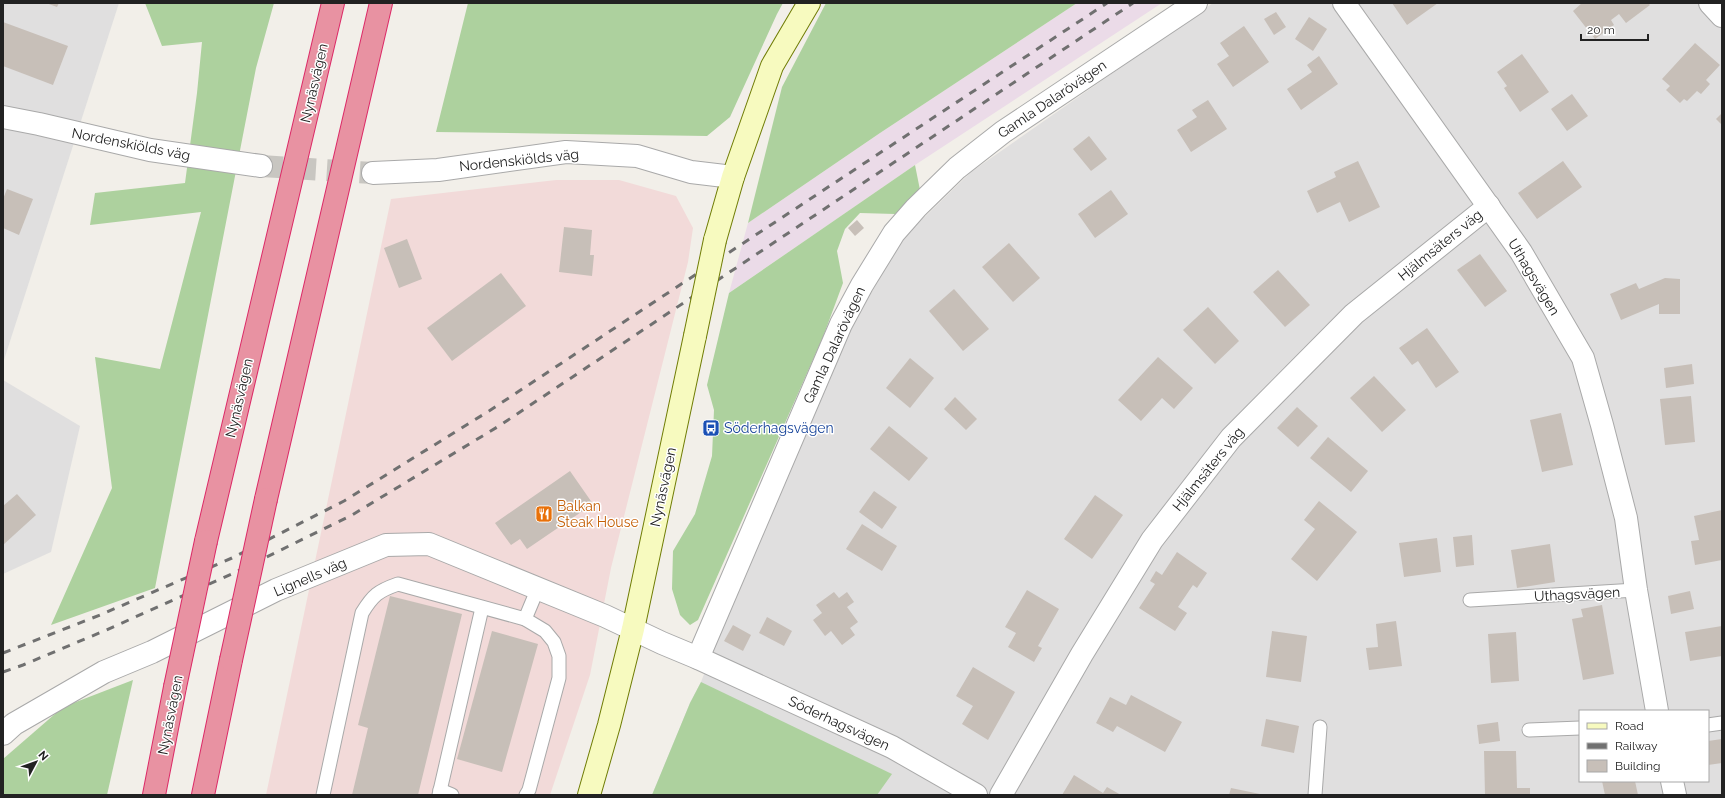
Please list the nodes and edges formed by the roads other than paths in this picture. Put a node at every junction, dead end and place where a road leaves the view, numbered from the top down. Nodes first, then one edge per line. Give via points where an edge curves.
1 (333, 3) edge
2 (381, 3) edge
3 (809, 3) edge
4 (1196, 3) edge
5 (1344, 3) edge
6 (1710, 3) edge
7 (1722, 16) edge
8 (3, 117) edge
9 (261, 166) tunnel mouth
10 (373, 173) tunnel mouth
11 (734, 177) junction
12 (1489, 206) junction
13 (538, 588) junction
14 (1636, 590) junction
15 (1470, 600) dead end
16 (482, 608) junction
17 (525, 619) junction
18 (633, 629) junction
19 (698, 658) junction
20 (1657, 710) edge
21 (1722, 723) edge
22 (1709, 725) edge
23 (1320, 727) dead end
24 (1579, 728) edge
25 (1529, 730) dead end
26 (3, 734) edge
27 (1672, 782) edge
28 (439, 793) edge
29 (154, 795) edge
30 (203, 795) edge
31 (323, 795) edge
32 (452, 795) edge
33 (526, 795) edge
34 (589, 795) edge
35 (976, 795) edge
36 (1001, 795) edge
37 (1315, 795) edge
38 (1675, 795) edge

1 - 29 highway, Nynäsvägen, bridge via 206,541
2 - 30 highway, bridge via 266,499
3 - 11 street, Nynäsvägen via 772,66
4 - 19 street, Gamla Dalarövägen via 1003,132 957,168 894,233 841,324
5 - 12 street, Uthagsvägen
6 - 7 street
8 - 9 street, Nordenskiölds väg via 150,150
10 - 11 street, Nordenskiölds väg via 438,170 566,152 638,156 691,172
11 - 18 street, Nynäsvägen, bridge via 715,240
12 - 14 street, Uthagsvägen via 1521,252 1583,358 1626,518
12 - 36 street, Hjälmsäters väg via 1354,314 1231,438 1152,540 1082,654
13 - 17 lane
13 - 18 street, Lignells väg
13 - 26 street, Lignells väg via 429,544 386,545 276,590 152,652 104,672 14,724
14 - 15 lane, Uthagsvägen
14 - 20 street, Uthagsvägen
16 - 17 lane
16 - 28 lane
16 - 31 lane via 398,584 372,597 362,613
17 - 33 lane via 545,631 554,642 559,656 559,678
18 - 19 street, Söderhagsvägen
18 - 34 street, Nynäsvägen
19 - 35 street, Söderhagsvägen via 892,748
21 - 22 lane
23 - 37 lane
24 - 25 lane
27 - 38 street
28 - 32 lane

